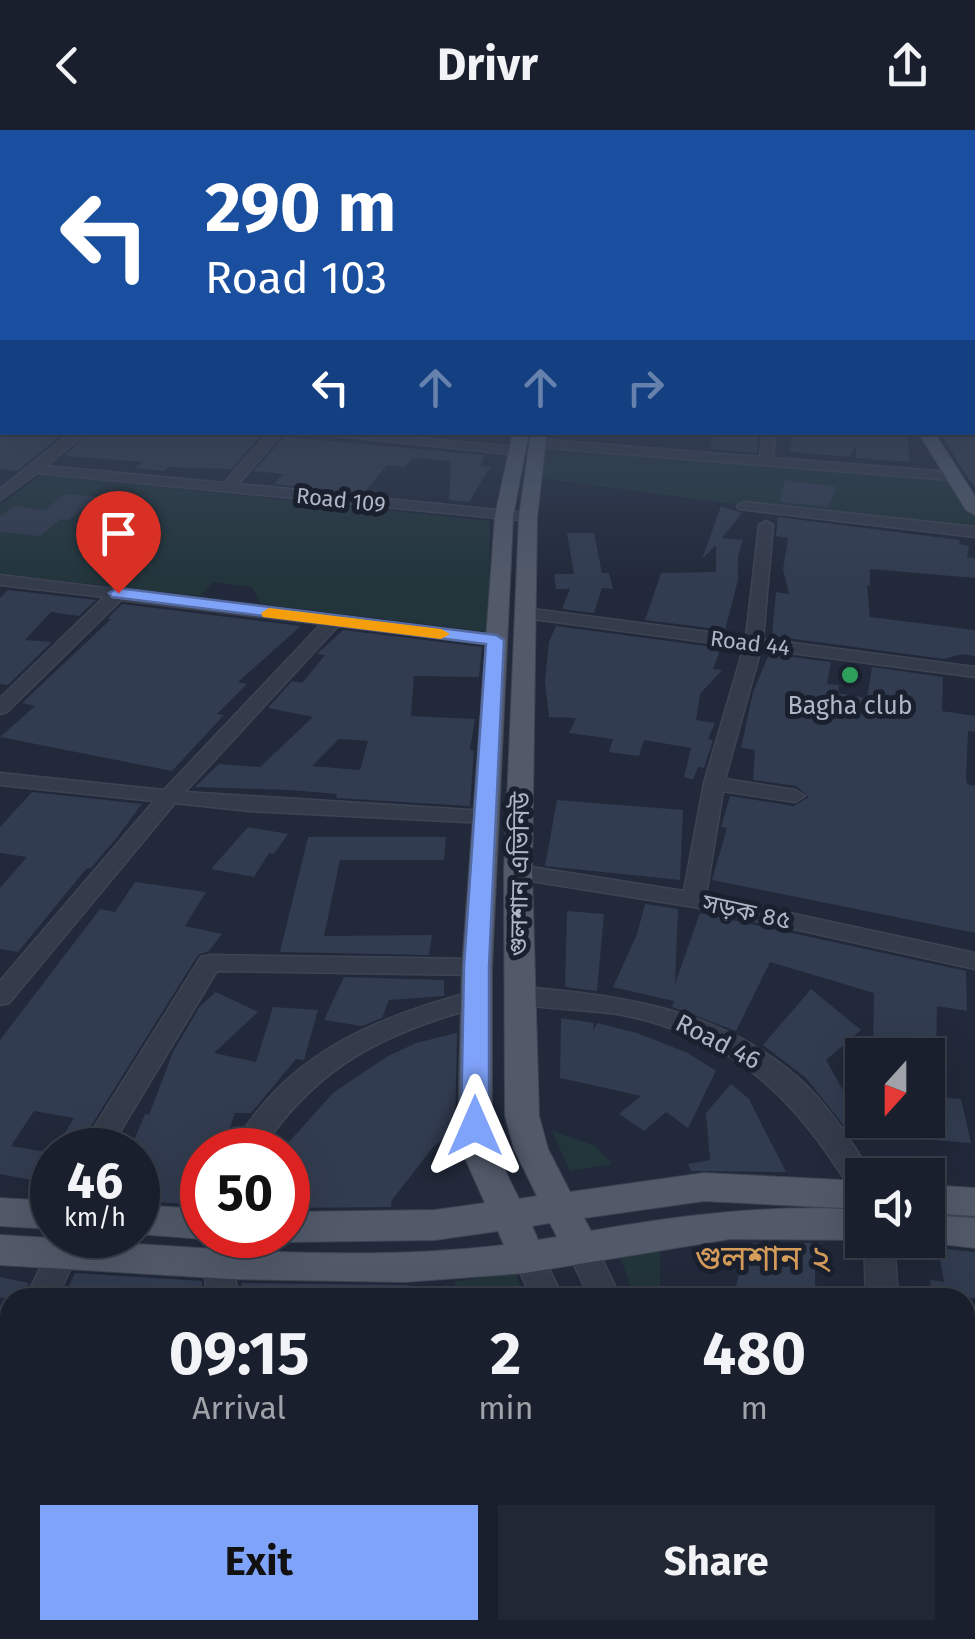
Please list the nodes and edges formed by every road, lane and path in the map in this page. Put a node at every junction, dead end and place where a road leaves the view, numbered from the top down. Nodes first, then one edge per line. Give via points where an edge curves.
1 (67, 443) edge
2 (266, 443) edge
3 (527, 443) edge
4 (566, 443) edge
5 (641, 443) edge
6 (768, 443) edge
7 (932, 443) edge
8 (638, 450) junction
9 (766, 461) junction
10 (35, 469) junction
11 (951, 476) junction
12 (227, 488) junction
13 (0, 496) edge
14 (744, 506) dead end
15 (975, 510) edge
16 (516, 517) junction
17 (766, 525) dead end
18 (975, 532) edge
19 (0, 580) edge
20 (118, 593) junction
21 (525, 614) junction
22 (333, 621) junction
23 (496, 640) junction
24 (754, 644) junction
25 (975, 672) edge
26 (0, 708) edge
27 (0, 779) edge
28 (714, 783) junction
29 (170, 796) junction
30 (796, 796) dead end
31 (486, 817) junction
32 (518, 872) junction
33 (694, 900) junction
34 (975, 961) edge
35 (476, 966) junction
36 (5, 983) edge
37 (518, 995) junction
38 (476, 1000) junction
39 (108, 1128) edge
40 (261, 1128) edge
41 (847, 1158) edge
42 (845, 1194) edge
43 (945, 1200) edge
44 (975, 1202) edge
45 (559, 1206) junction
46 (0, 1212) edge
47 (30, 1214) edge
48 (506, 1215) junction
49 (845, 1225) edge
50 (310, 1226) edge
51 (945, 1231) edge
52 (975, 1233) edge
53 (581, 1248) junction
54 (0, 1250) edge
55 (30, 1252) edge
56 (528, 1257) junction
57 (60, 1258) edge
58 (86, 1258) edge
59 (880, 1258) edge
60 (221, 1281) edge
61 (46, 1288) edge
62 (543, 1288) edge
63 (601, 1288) edge
64 (881, 1288) edge

1 - 10 street
2 - 12 street
3 - 16 main road, গুলশান এভিনিউ
4 - 8 street
5 - 8 street
6 - 9 street
7 - 11 main road
8 - 9 street
9 - 11 street
10 - 12 street, Road 109
10 - 13 street
11 - 15 main road
12 - 16 street, Road 109
14 - 18 street
16 - 21 main road, গুলশান এভিনিউ
16 - 23 main road, গুলশান এভিনিউ
17 - 24 street
19 - 20 street
20 - 22 street
20 - 26 street
21 - 24 street, Road 44
21 - 32 main road, গুলশান এভিনিউ
22 - 23 street
22 - 29 street
23 - 31 main road, গুলশান এভিনিউ
24 - 25 street, Road 44
24 - 28 street
27 - 29 street
28 - 30 street
28 - 33 street
29 - 31 street
29 - 36 street
31 - 35 main road, গুলশান এভিনিউ
32 - 33 street, সড়ক ৪৫
32 - 37 main road, গুলশান এভিনিউ
33 - 34 street, সড়ক ৪৫
35 - 38 main road, গুলশান এভিনিউ
35 - 39 street via 210,964
37 - 41 street, Road 46 via 604,1000 726,1041 797,1092 826,1122
37 - 45 main road, গুলশান এভিনিউ via 524,1132
38 - 40 street via 404,1018 338,1051 283,1097
38 - 48 main road, গুলশান এভিনিউ via 477,1142
42 - 45 main road via 704,1187
43 - 44 main road
45 - 48 main road
45 - 53 main road, গুলশান এভিনিউ
46 - 47 main road
48 - 50 main road via 420,1226
48 - 56 main road, গুলশান এভিনিউ
49 - 53 main road via 748,1223
51 - 52 main road
53 - 56 main road
53 - 63 street, গুলশান এভিনিউ
54 - 55 main road
56 - 60 main road
56 - 62 street, গুলশান এভিনিউ
57 - 61 street
58 - 60 main road
59 - 64 street

